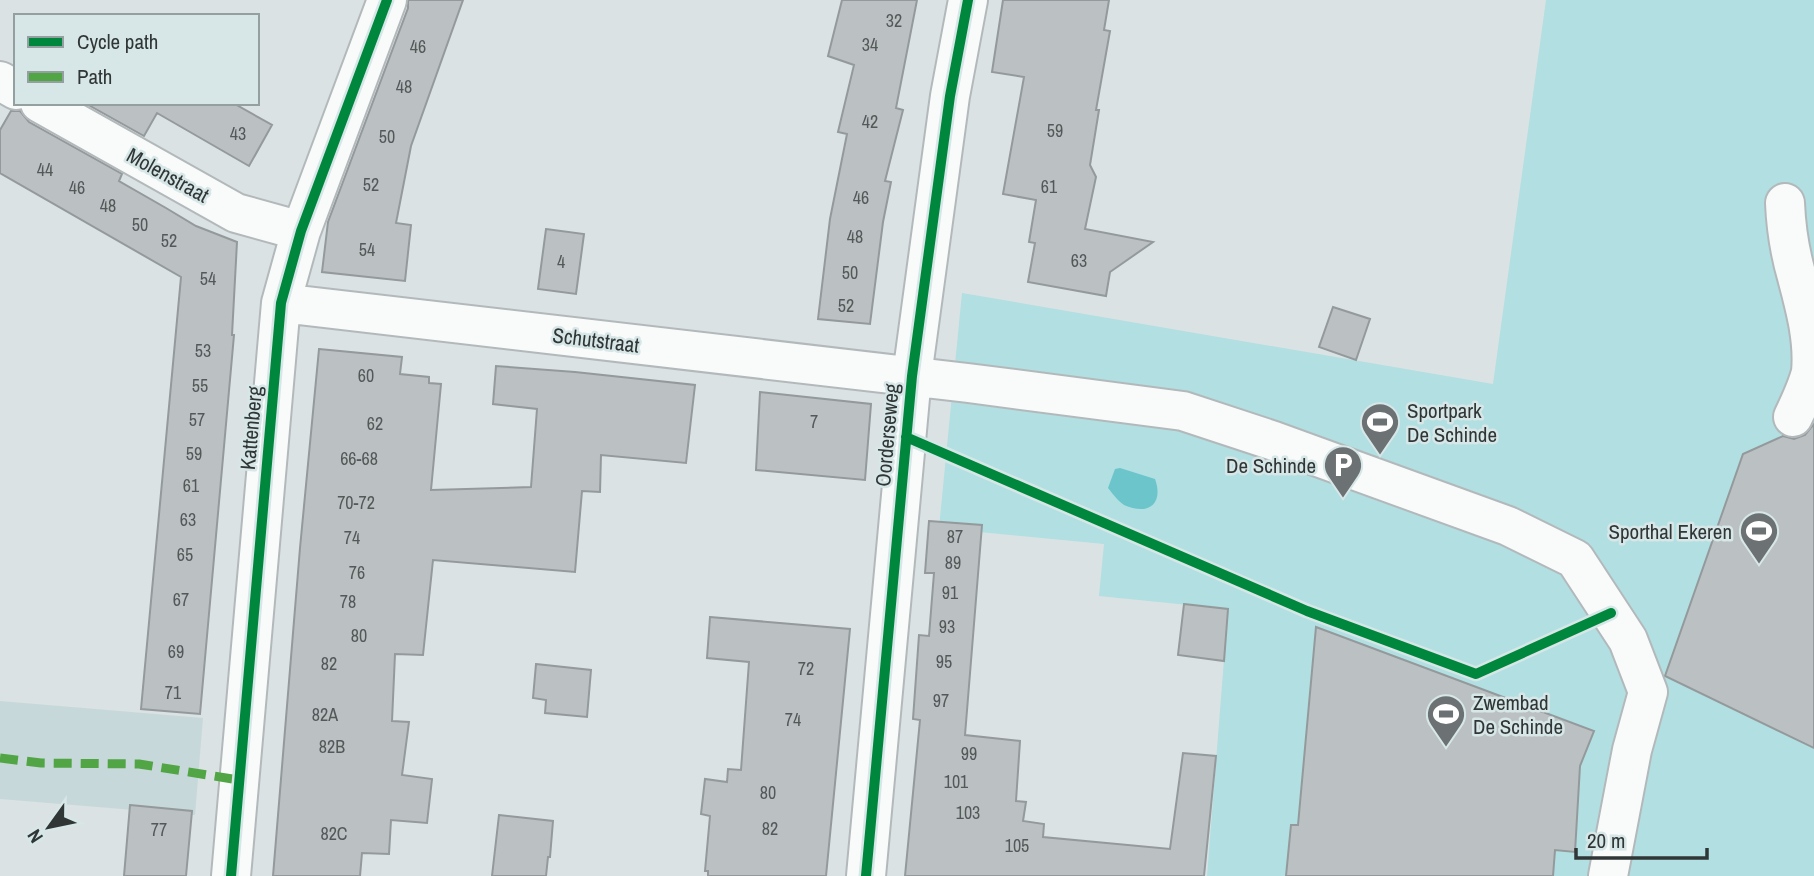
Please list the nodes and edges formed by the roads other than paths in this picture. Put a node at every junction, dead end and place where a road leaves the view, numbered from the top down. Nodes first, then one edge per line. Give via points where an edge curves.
1 (387, 0) edge
2 (968, 0) edge
3 (44, 105) edge
4 (1785, 203) dead end
5 (301, 231) junction
6 (281, 303) junction
7 (912, 376) junction
8 (1793, 416) dead end
9 (231, 876) edge
10 (866, 876) edge
11 (1608, 876) edge

1 - 5 street, Kattenberg
2 - 7 street, Oorderseweg via 950,96
3 - 5 street, Molenstraat via 236,213
4 - 8 street via 1813,343 1812,369
5 - 6 street, Kattenberg
6 - 7 street, Schutstraat
6 - 9 street, Kattenberg
7 - 10 street, Oorderseweg
7 - 11 street, Schutstraat via 1183,411 1508,526 1575,559 1628,640 1648,692

